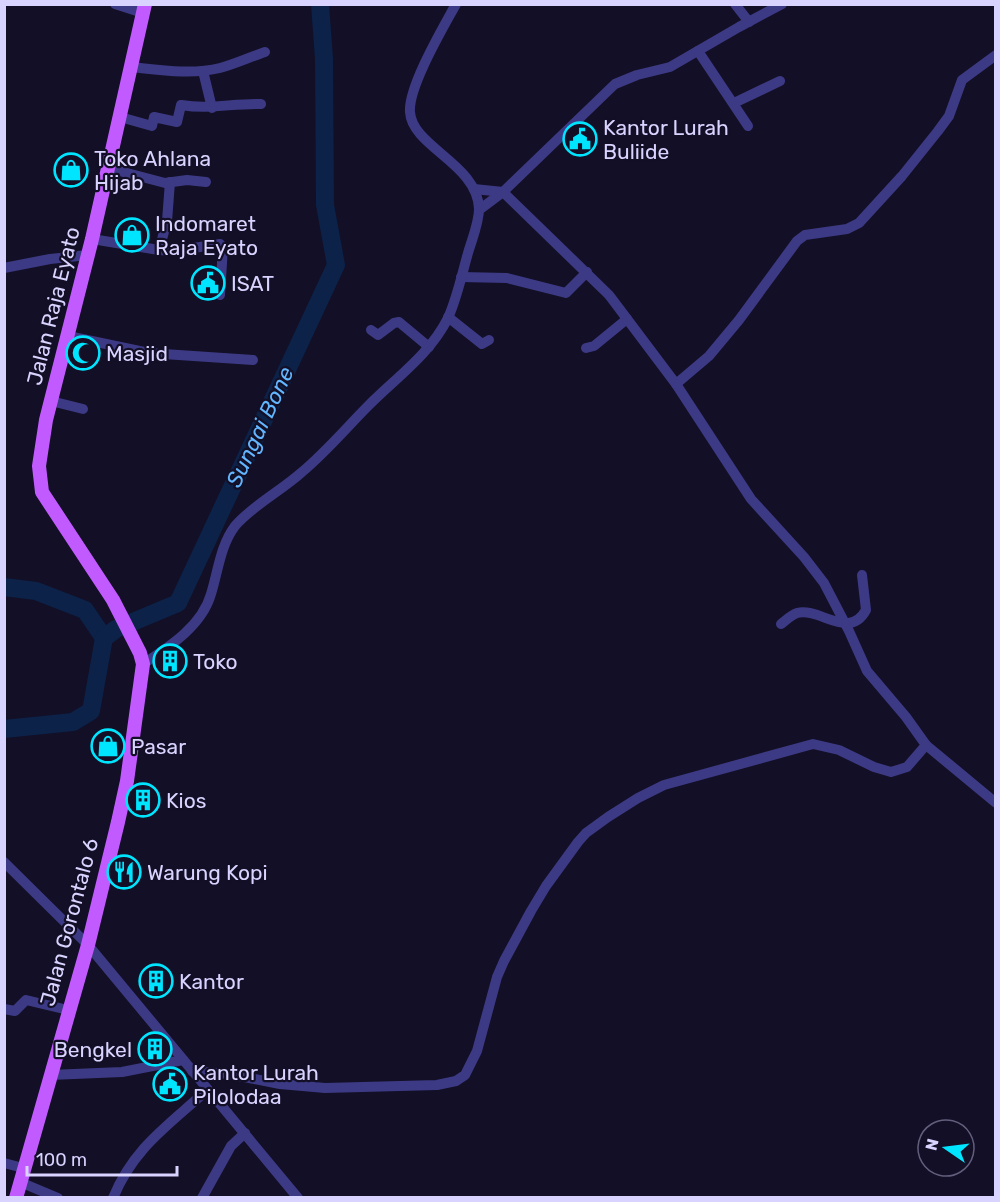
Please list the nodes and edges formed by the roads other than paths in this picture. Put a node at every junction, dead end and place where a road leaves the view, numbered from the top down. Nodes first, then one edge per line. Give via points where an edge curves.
1 (115, 4) edge
2 (456, 4) edge
3 (735, 4) edge
4 (782, 4) edge
5 (144, 9) edge
6 (749, 22) junction
7 (698, 51) junction
8 (265, 52) dead end
9 (996, 55) edge
10 (131, 67) junction
11 (203, 71) junction
12 (780, 81) dead end
13 (734, 102) junction
14 (261, 104) dead end
15 (212, 108) junction
16 (120, 117) junction
17 (748, 126) dead end
18 (108, 168) junction
19 (170, 182) junction
20 (206, 182) dead end
21 (474, 189) junction
22 (503, 192) junction
23 (479, 210) junction
24 (92, 238) junction
25 (159, 250) junction
26 (88, 255) junction
27 (4, 268) edge
28 (587, 272) junction
29 (461, 277) junction
30 (220, 295) dead end
31 (448, 317) junction
32 (627, 320) junction
33 (371, 330) dead end
34 (68, 336) junction
35 (489, 340) dead end
36 (429, 347) junction
37 (586, 348) dead end
38 (253, 360) dead end
39 (676, 384) junction
40 (51, 401) junction
41 (83, 409) dead end
42 (862, 575) dead end
43 (781, 624) dead end
44 (845, 624) junction
45 (142, 659) junction
46 (926, 745) junction
47 (996, 804) edge
48 (4, 862) edge
49 (88, 945) junction
50 (4, 1009) edge
51 (68, 1010) junction
52 (183, 1060) junction
53 (192, 1071) junction
54 (50, 1075) junction
55 (207, 1090) junction
56 (245, 1133) junction
57 (4, 1163) edge
58 (23, 1168) junction
59 (20, 1182) junction
60 (16, 1197) edge
61 (58, 1197) edge
62 (113, 1197) edge
63 (202, 1197) edge
64 (298, 1197) edge

1 - 5 street
2 - 21 street via 422,70 410,113 414,127 465,174
3 - 6 street
4 - 6 street
5 - 10 main road, Jalan Raja Eyato
6 - 7 street
7 - 13 street
7 - 22 street via 670,67 615,84
8 - 11 street
9 - 39 street via 962,80 949,116 873,210 847,229 805,235 796,241 732,329 709,356
10 - 11 street
10 - 16 main road, Jalan Raja Eyato
11 - 15 street
12 - 13 street
13 - 17 street
14 - 15 street
15 - 16 street via 181,105 177,122 154,117 152,126
16 - 18 main road, Jalan Raja Eyato
18 - 19 street
18 - 24 main road, Jalan Raja Eyato
19 - 20 street
19 - 25 street via 167,221
21 - 22 street
21 - 23 street
22 - 23 street
22 - 28 street
23 - 29 street
24 - 25 street
24 - 26 main road, Jalan Raja Eyato
25 - 30 street via 222,245
26 - 27 street
26 - 34 main road, Jalan Raja Eyato
28 - 29 street via 566,293 507,278
28 - 32 street
29 - 31 street
31 - 35 street via 482,344
31 - 36 street
32 - 37 street
32 - 39 street
33 - 36 street via 378,335 399,322
34 - 38 street via 149,353
34 - 40 main road, Jalan Raja Eyato
36 - 45 street via 303,472 234,528 202,614 159,654
39 - 44 street via 751,499 824,583
40 - 41 street
40 - 45 main road, Jalan Raja Eyato via 40,450 42,492 113,600
42 - 44 street via 866,610 860,619
43 - 44 street via 798,613
44 - 46 street via 867,671
45 - 49 main road, Jalan Gorontalo 6 via 127,781
46 - 47 street
46 - 53 street via 907,767 891,772 813,744 664,784 608,816 578,842 531,911 497,977 477,1051 465,1075 456,1081 325,1088
48 - 49 street
49 - 51 main road, Jalan Gorontalo 6
49 - 52 street
50 - 51 street via 15,1011 26,1000
51 - 54 main road, Jalan Gorontalo 6
52 - 53 street
52 - 54 street via 122,1072
53 - 55 street
54 - 58 main road, Jalan Gorontalo 6
55 - 56 street
55 - 62 street via 149,1141
56 - 63 street via 231,1146
56 - 64 street
57 - 58 street
58 - 59 main road, Jalan Gorontalo 6
59 - 60 main road, Jalan Gorontalo 6
59 - 61 street

